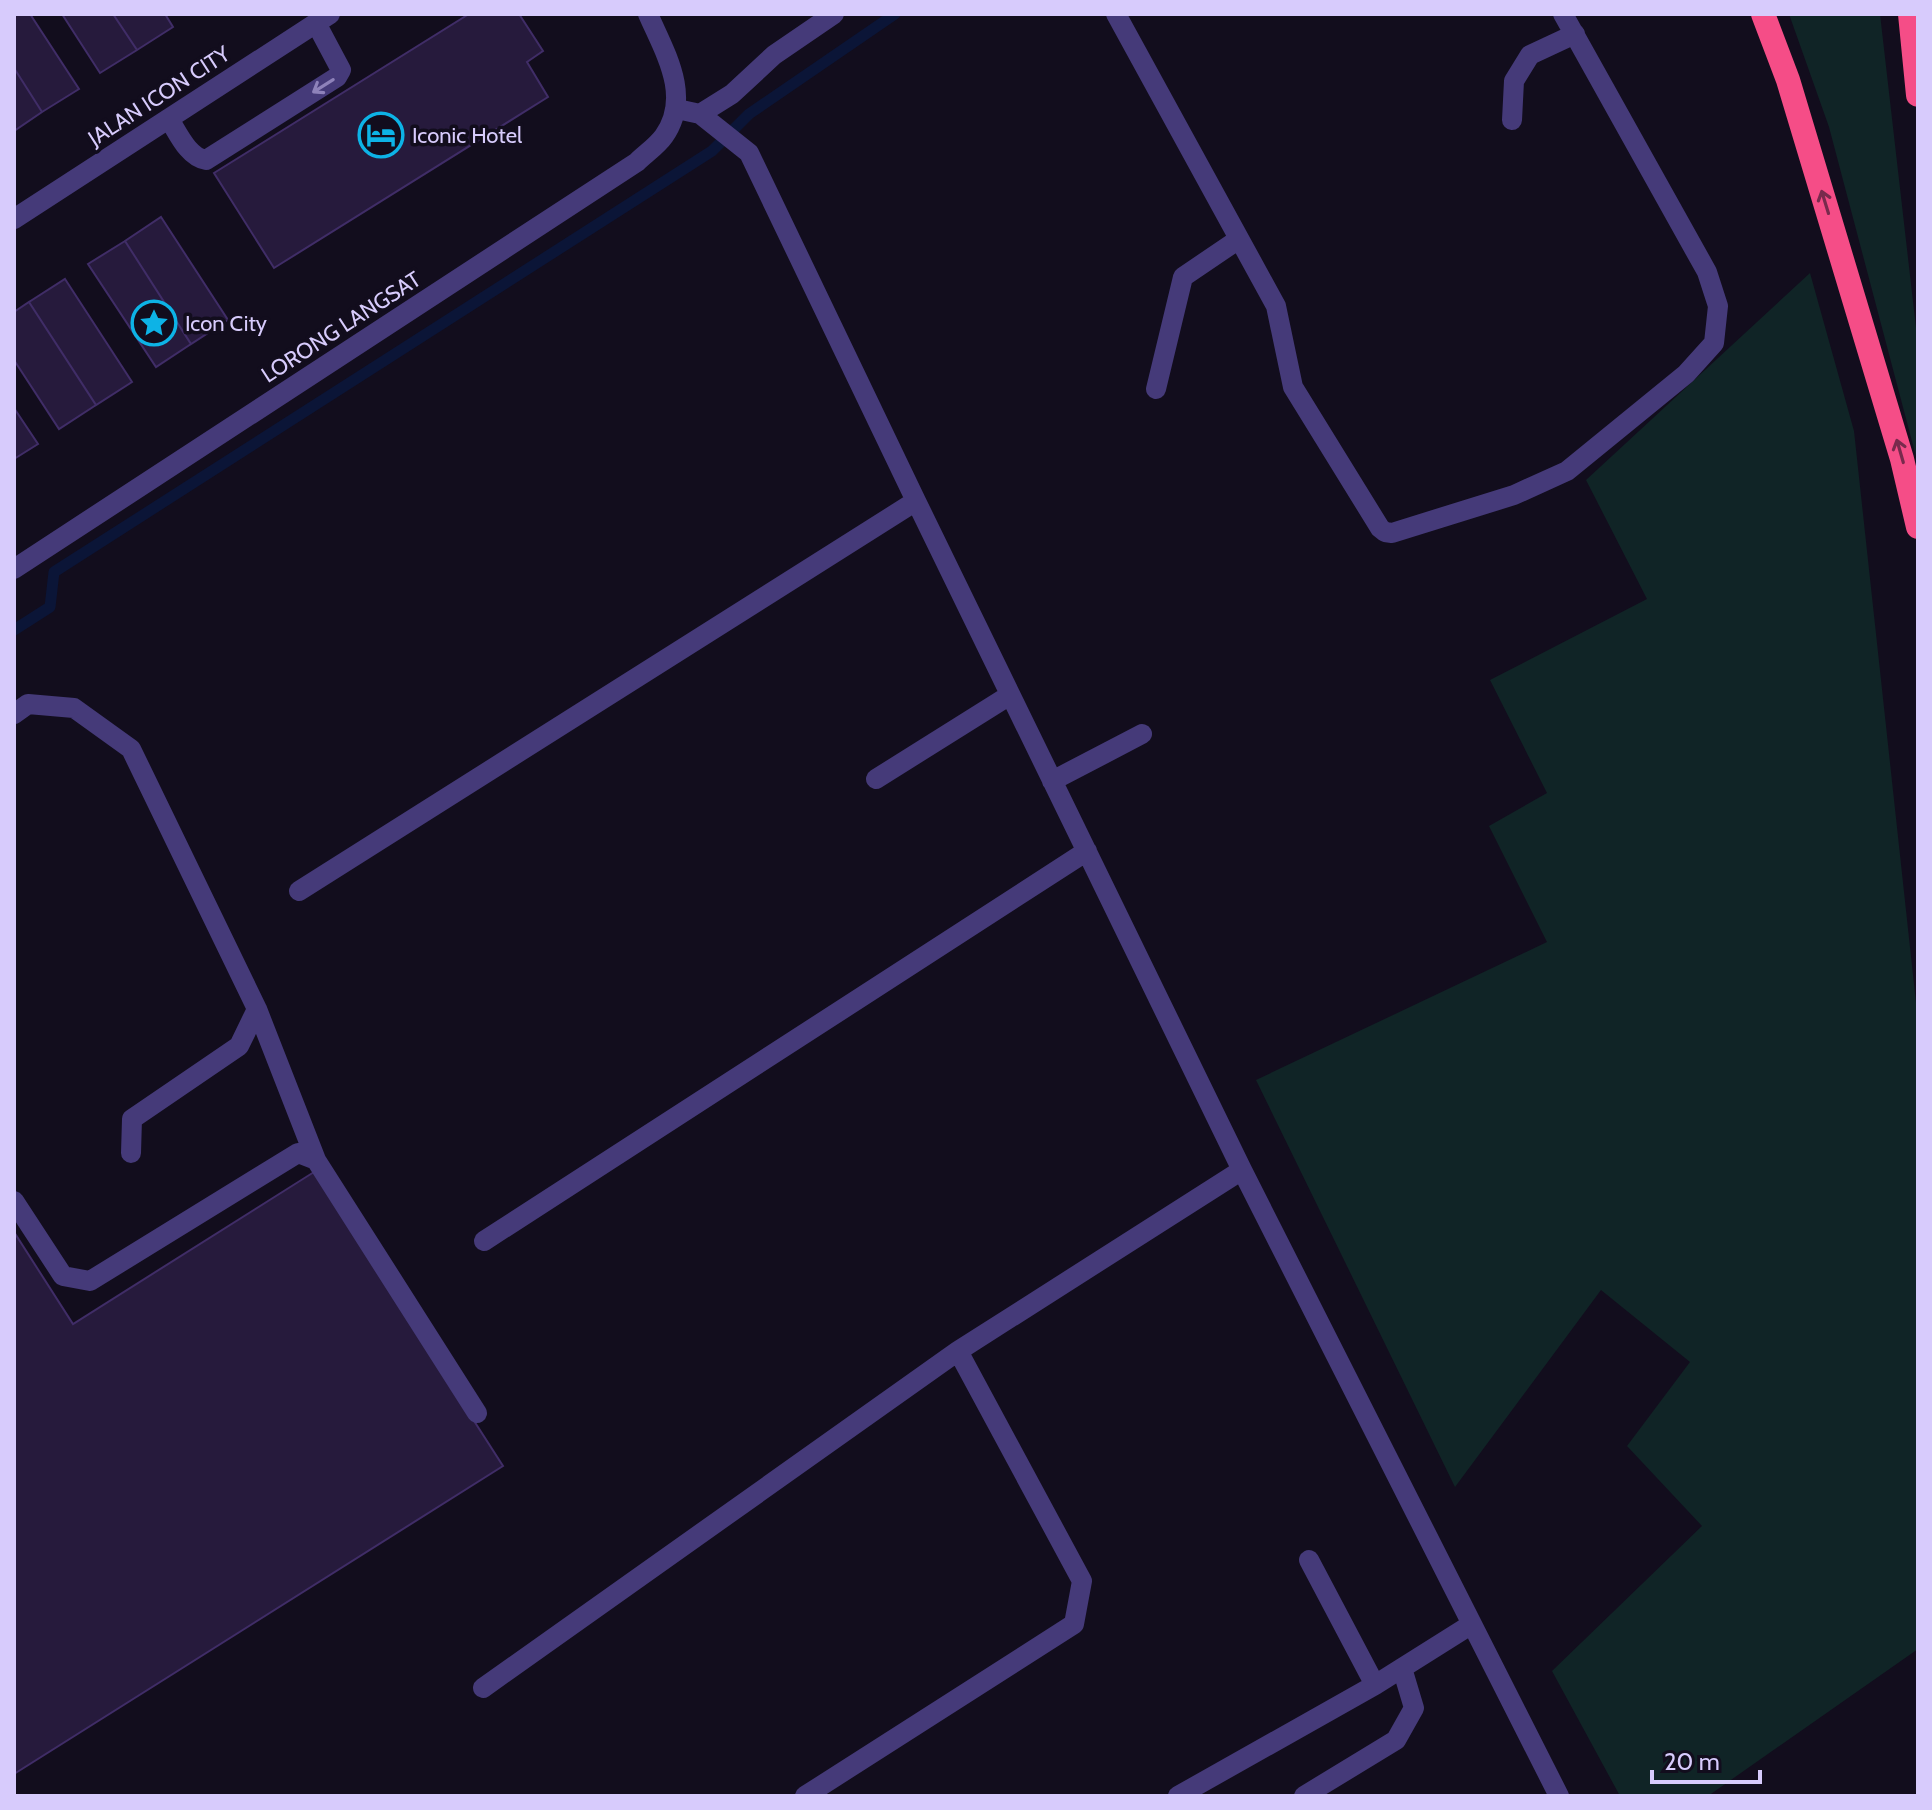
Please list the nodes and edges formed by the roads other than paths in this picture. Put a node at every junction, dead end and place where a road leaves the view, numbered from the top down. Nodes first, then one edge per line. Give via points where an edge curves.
1 (648, 14) edge
2 (834, 14) edge
3 (1116, 14) edge
4 (1563, 14) edge
5 (1763, 14) edge
6 (1910, 14) edge
7 (323, 18) edge
8 (1575, 34) junction
9 (1918, 95) edge
10 (677, 109) junction
11 (700, 114) junction
12 (169, 119) junction
13 (1512, 120) dead end
14 (14, 219) edge
15 (1239, 239) junction
16 (1156, 389) dead end
17 (916, 501) junction
18 (1918, 527) edge
19 (14, 569) edge
20 (1010, 695) junction
21 (14, 714) edge
22 (1142, 734) dead end
23 (876, 779) dead end
24 (1052, 781) junction
25 (1087, 851) junction
26 (299, 891) dead end
27 (257, 1009) junction
28 (131, 1153) dead end
29 (316, 1160) junction
30 (1242, 1170) junction
31 (14, 1201) edge
32 (484, 1241) dead end
33 (958, 1351) junction
34 (477, 1413) dead end
35 (1309, 1560) dead end
36 (1472, 1624) junction
37 (1402, 1668) junction
38 (1375, 1685) junction
39 (483, 1688) dead end
40 (805, 1796) edge
41 (1178, 1796) edge
42 (1304, 1796) edge
43 (1559, 1796) edge

1 - 10 street via 674,72
2 - 11 street
3 - 15 street
4 - 8 street
18 -> 5 highway via 1788,80
6 - 9 highway
7 - 12 street, JALAN ICON CITY
7 -> 12 street via 341,70 337,77 206,160 192,155
8 - 13 street via 1530,55 1514,81
8 - 15 street via 1707,272 1718,306 1714,343 1686,374 1567,471 1514,495 1385,532 1293,387 1276,306
10 - 11 street
10 - 19 street, LORONG LANGSAT via 664,137 637,162
11 - 17 street via 749,153
12 - 14 street, JALAN ICON CITY
15 - 16 street via 1183,277
17 - 20 street
17 - 26 street
20 - 23 street
20 - 24 street
21 - 27 street via 28,704 74,708 131,749
22 - 24 street
24 - 25 street
25 - 30 street
25 - 32 street
27 - 28 street via 239,1046 132,1119
27 - 29 street
29 - 31 street via 298,1153 90,1281 63,1276
29 - 34 street
30 - 33 street
30 - 36 street
33 - 39 street
33 - 40 street via 1082,1581 1074,1624
35 - 38 street
36 - 37 street
36 - 43 street
37 - 38 street
37 - 42 street via 1414,1708 1396,1740
38 - 41 street

